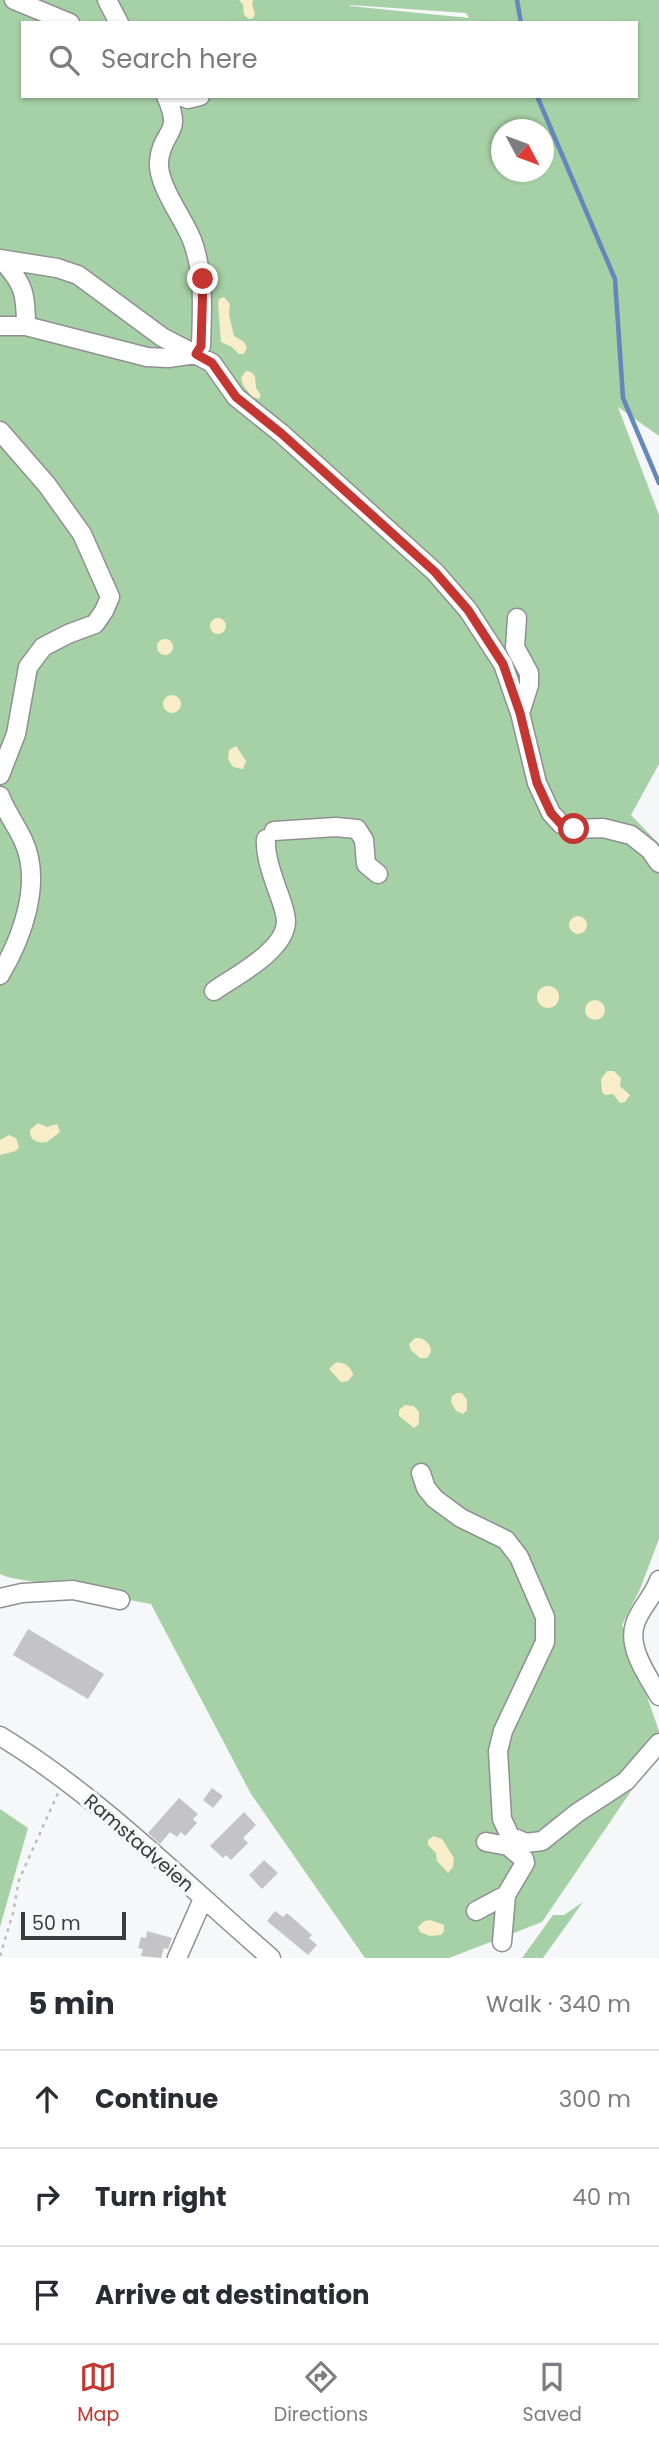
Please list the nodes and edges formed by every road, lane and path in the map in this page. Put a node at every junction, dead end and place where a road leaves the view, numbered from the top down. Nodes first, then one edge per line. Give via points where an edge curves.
1 (14, 0) edge
2 (107, 0) edge
3 (64, 21) edge
4 (119, 21) edge
5 (167, 98) edge
6 (1, 259) edge
7 (0, 326) edge
8 (26, 326) junction
9 (196, 354) junction
10 (0, 431) edge
11 (517, 618) dead end
12 (520, 713) junction
13 (0, 775) edge
14 (0, 796) edge
15 (659, 863) edge
16 (378, 874) dead end
17 (0, 975) edge
18 (214, 991) dead end
19 (421, 1473) dead end
20 (659, 1580) edge
21 (0, 1598) edge
22 (120, 1600) dead end
23 (659, 1696) edge
24 (0, 1736) edge
25 (659, 1743) edge
26 (64, 1780) junction
27 (502, 1819) junction
28 (562, 1825) junction
29 (524, 1859) junction
30 (506, 1895) junction
31 (203, 1899) junction
32 (476, 1912) dead end
33 (502, 1942) dead end
34 (0, 1956) edge
35 (177, 1958) edge
36 (271, 1958) edge

1 - 3 street
2 - 4 street
5 - 9 street via 174,126 159,163 163,182 192,240 203,279 201,346
6 - 8 street via 19,278 26,296
6 - 9 street via 78,275 162,337
7 - 8 street
8 - 9 street via 147,357
9 - 12 street via 212,363 236,397 435,572 468,610 503,664
10 - 13 street via 82,534 110,597 95,624 43,647 28,667 16,734
11 - 12 street via 515,647 529,673
12 - 15 street via 537,783 561,824 631,835
14 - 17 street via 23,841 31,869 26,920
16 - 18 street via 366,864 365,840 356,829 270,835 268,860 285,911 285,929 271,950
19 - 27 street via 435,1499 506,1540 519,1557 545,1617 545,1642 498,1751
20 - 23 street via 634,1625 634,1643
21 - 22 street via 73,1590
24 - 26 street, Ramstadveien
25 - 28 street via 626,1781
26 - 31 street, Ramstadveien
26 - 34 path via 24,1866
27 - 28 street via 510,1836 526,1843 542,1841
27 - 29 street via 495,1844
28 - 29 street via 539,1853
29 - 30 street
30 - 32 street
30 - 33 street
31 - 35 street
31 - 36 street, Ramstadveien

